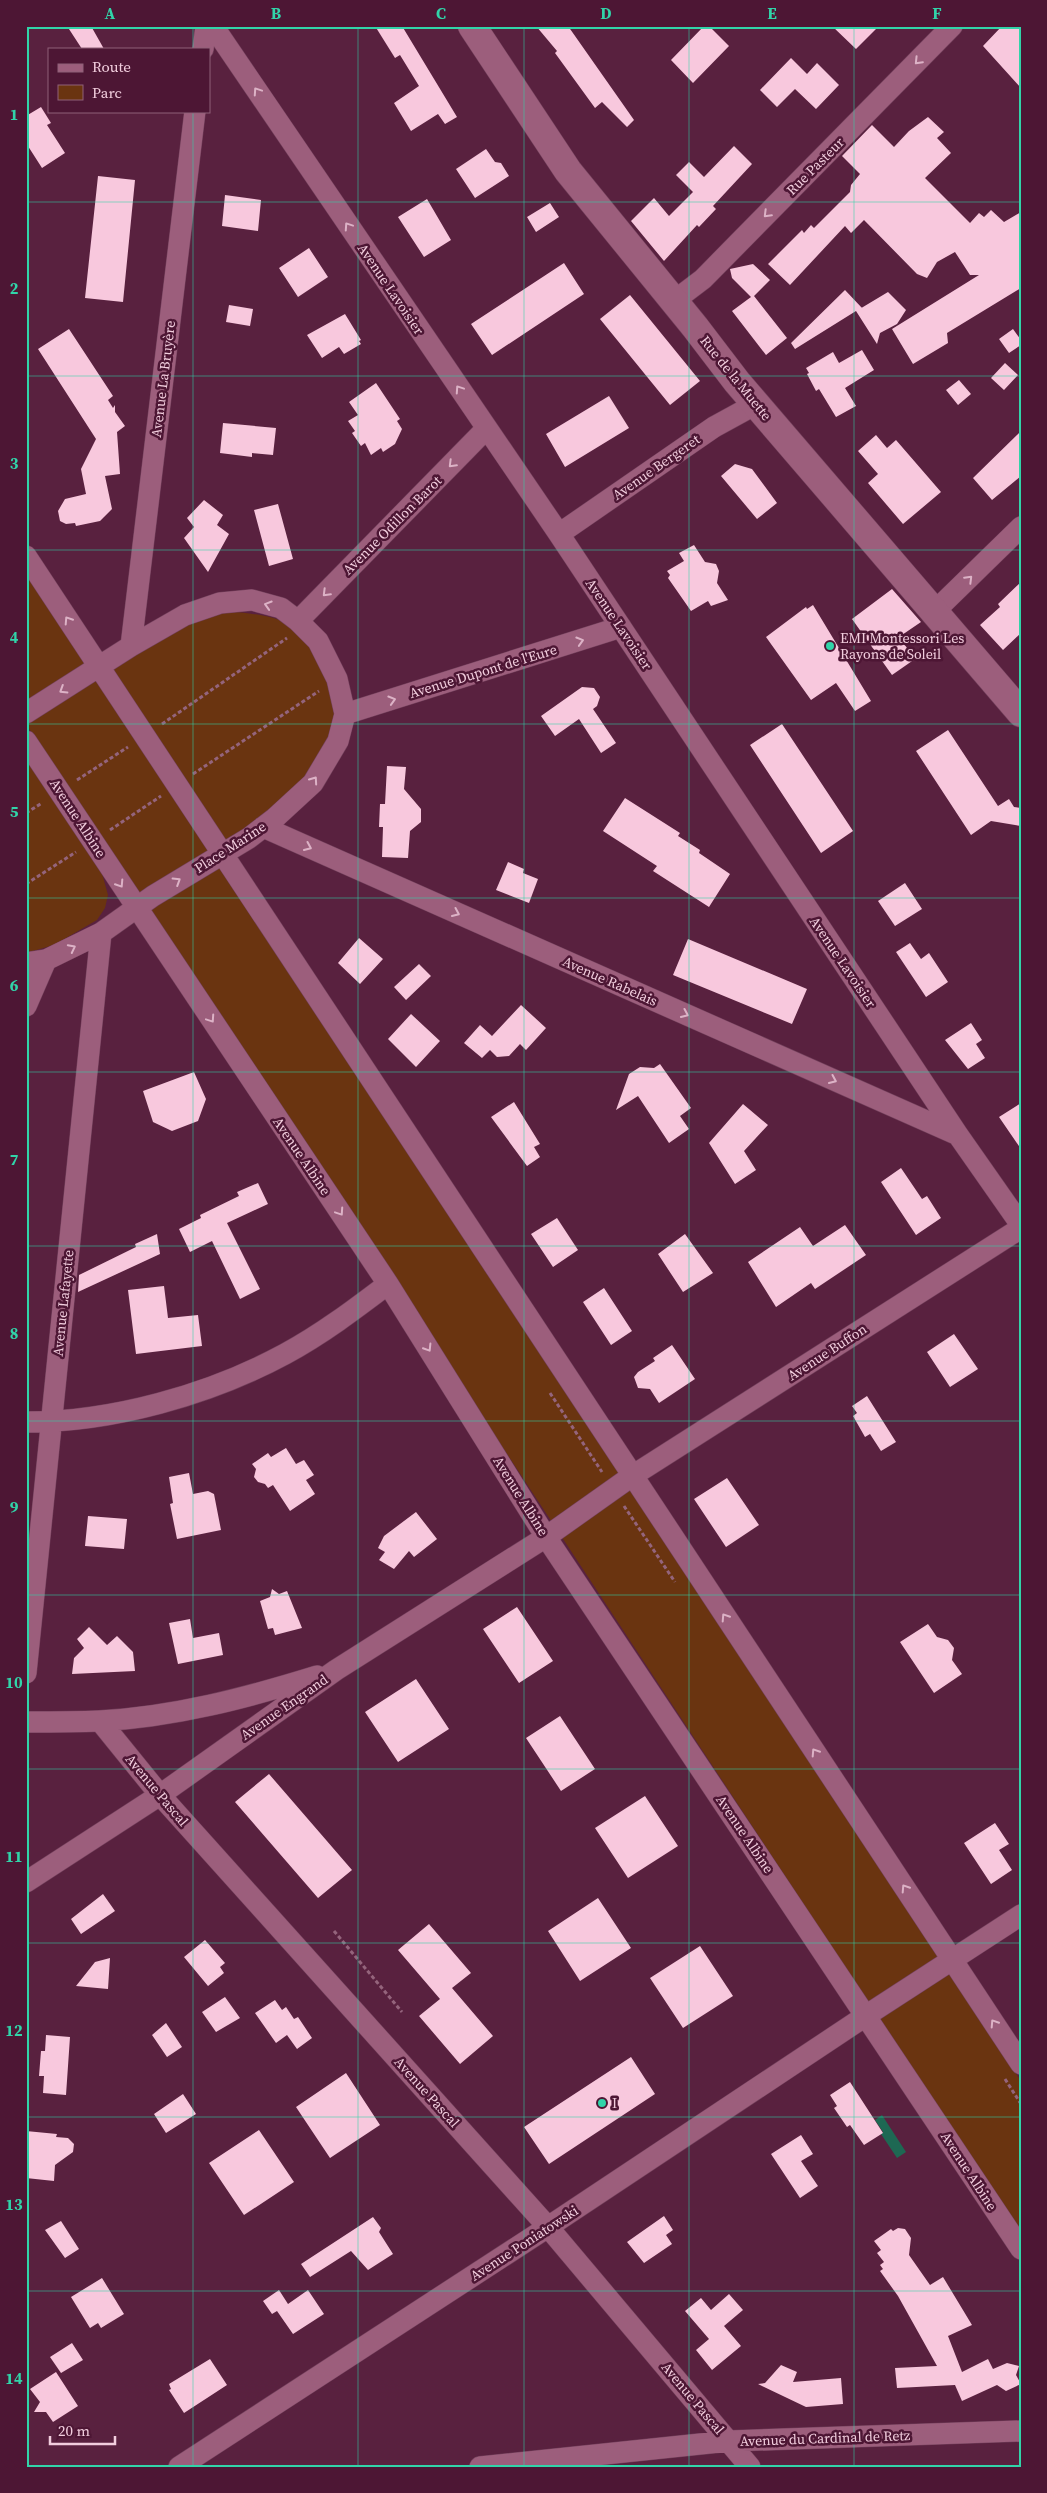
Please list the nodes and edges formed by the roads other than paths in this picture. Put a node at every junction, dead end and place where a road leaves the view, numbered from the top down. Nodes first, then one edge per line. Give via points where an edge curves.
1 (206, 26) edge
2 (213, 26) edge
3 (472, 26) edge
4 (952, 26) edge
5 (203, 48) edge
6 (195, 112) edge
7 (674, 301) junction
8 (756, 404) junction
9 (486, 430) junction
10 (1021, 527) edge
11 (559, 534) junction
12 (26, 556) edge
13 (934, 612) junction
14 (301, 624) junction
15 (621, 627) junction
16 (131, 646) junction
17 (99, 667) junction
18 (26, 713) edge
19 (345, 714) junction
20 (1021, 714) edge
21 (26, 741) edge
22 (263, 827) junction
23 (221, 853) junction
24 (136, 908) junction
25 (101, 932) junction
26 (36, 962) edge
27 (26, 1006) edge
28 (958, 1135) junction
29 (1021, 1227) edge
30 (388, 1284) junction
31 (26, 1422) edge
32 (51, 1422) junction
33 (632, 1476) junction
34 (546, 1537) junction
35 (336, 1670) junction
36 (26, 1673) edge
37 (100, 1721) junction
38 (26, 1722) edge
39 (160, 1795) junction
40 (26, 1882) edge
41 (1021, 1915) edge
42 (952, 1959) junction
43 (867, 2015) junction
44 (1021, 2064) edge
45 (548, 2227) junction
46 (1021, 2248) edge
47 (1021, 2431) edge
48 (729, 2441) junction
49 (180, 2467) edge
50 (480, 2467) edge
51 (750, 2467) edge

1 - 5 street
9 -> 2 street, Avenue Lavoisier
3 - 7 street, Rue de la Muette via 568,171
4 -> 7 street, Rue Pasteur via 703,279
6 - 16 street, Avenue La Bruyère
7 - 8 street, Rue de la Muette
8 - 11 street, Avenue Bergeret via 714,427
8 - 13 street, Rue de la Muette
9 - 11 street, Avenue Lavoisier
9 -> 14 street, Avenue Odillon Barot
13 -> 10 street
11 - 15 street, Avenue Lavoisier
17 -> 12 street
13 - 20 street, Rue de la Muette
14 -> 16 street, Place Marine via 281,608 252,600 220,603 185,615
14 - 19 street, Place Marine via 318,641 337,679
19 -> 15 street, Avenue Dupont de l'Eure
15 - 28 street, Avenue Lavoisier
16 - 17 street, Place Marine
17 -> 18 street, Place Marine
17 - 23 street
22 -> 19 street, Place Marine via 313,783 338,741
21 -> 24 street, Avenue Albine
22 - 23 street, Place Marine
22 -> 28 street, Avenue Rabelais
24 -> 23 street, Place Marine
23 - 33 street
24 - 25 street, Place Marine
24 -> 30 street, Avenue Albine
26 -> 25 street, Place Marine
25 - 32 street, Avenue Lafayette
26 - 27 street
28 - 29 street, Avenue Lavoisier
29 - 33 street, Avenue Buffon
30 - 32 street via 343,1319 284,1354 216,1385 134,1409
30 -> 34 street, Avenue Albine
31 - 32 street
32 - 36 street, Avenue Lafayette
33 - 34 street, Avenue Buffon
42 -> 33 street
34 - 35 street, Avenue Engrand
34 - 43 street, Avenue Albine
35 - 37 street via 246,1697 173,1713
35 - 39 street, Avenue Engrand
37 - 38 street
37 - 39 street, Avenue Pascal
39 - 40 street, Avenue Engrand
39 - 45 street, Avenue Pascal
41 - 42 street, Avenue Poniatowski
42 - 43 street, Avenue Poniatowski
44 -> 42 street
43 - 45 street, Avenue Poniatowski
43 - 46 street, Avenue Albine
45 - 48 street, Avenue Pascal
45 - 49 street, Avenue Poniatowski
47 - 48 street, Avenue du Cardinal de Retz
48 - 50 street, Avenue du Cardinal de Retz
48 - 51 street, Avenue Pascal

